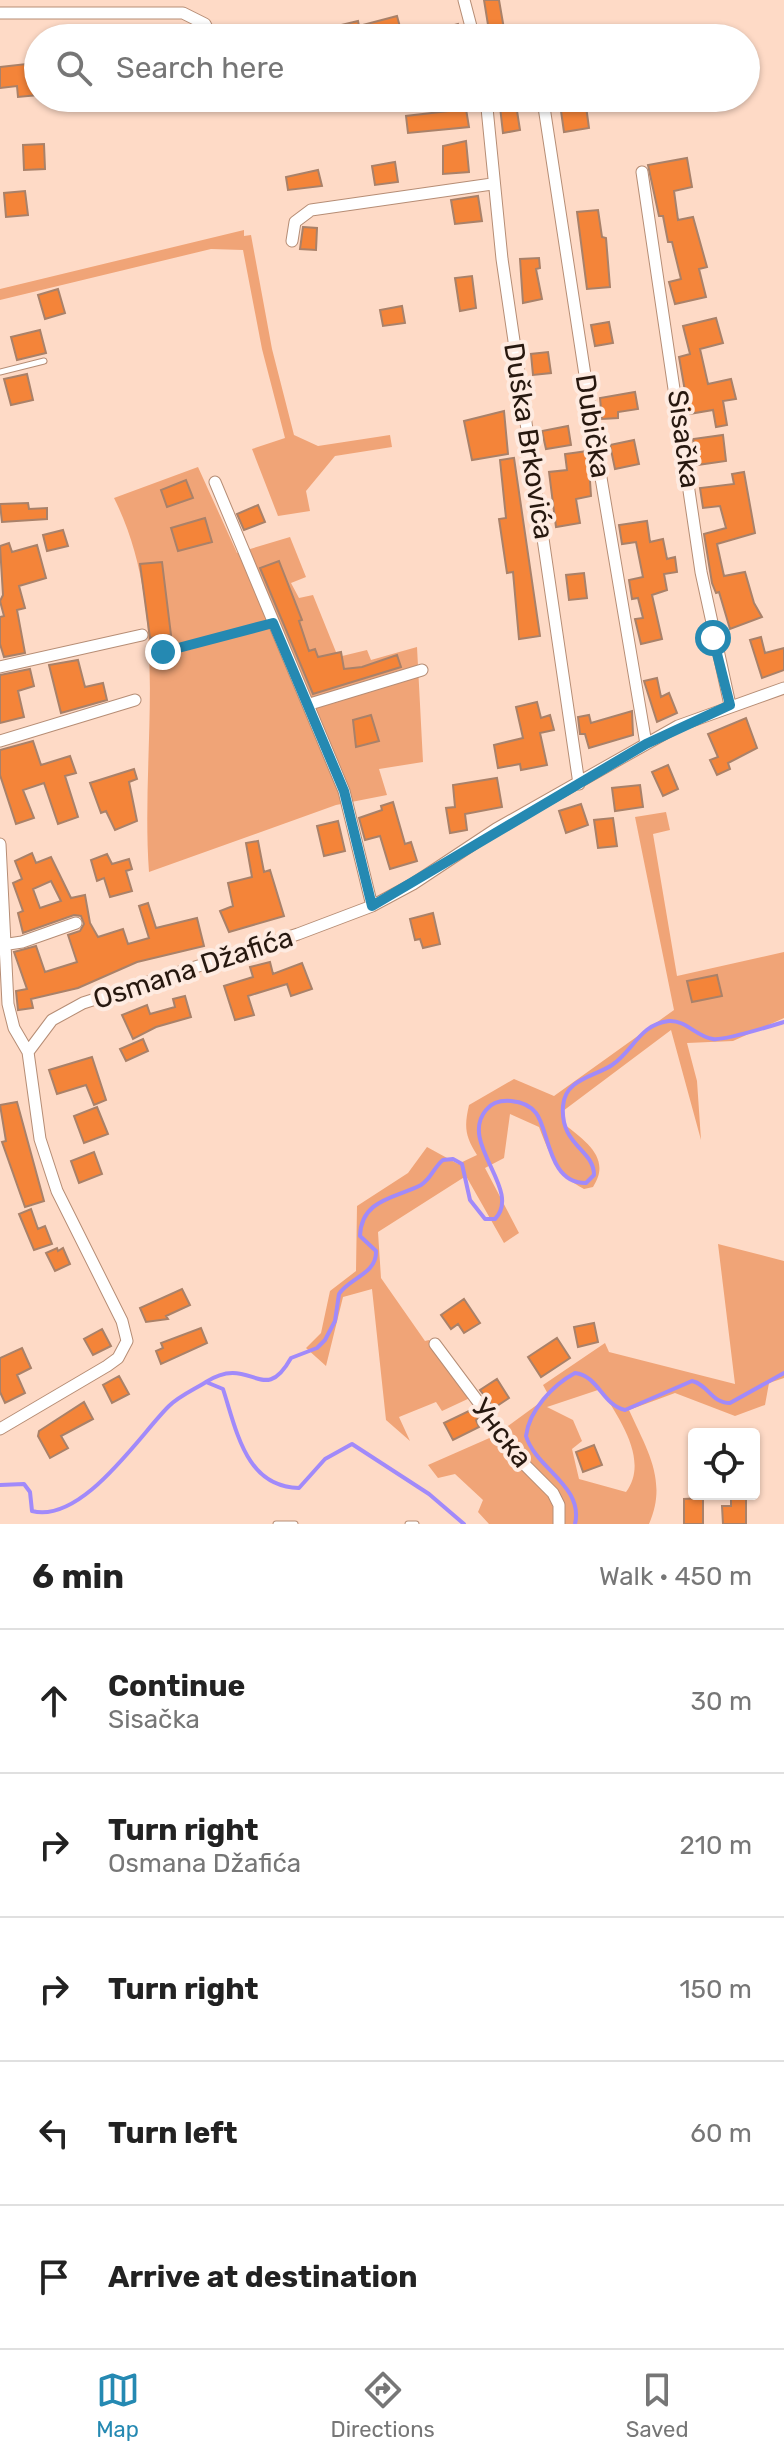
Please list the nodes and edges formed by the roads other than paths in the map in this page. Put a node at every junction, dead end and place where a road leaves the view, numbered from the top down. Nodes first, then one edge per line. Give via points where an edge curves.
1 (464, 0) edge
2 (0, 13) edge
3 (205, 24) edge
4 (470, 24) edge
5 (487, 112) edge
6 (545, 112) edge
7 (642, 172) dead end
8 (492, 184) junction
9 (292, 241) dead end
10 (44, 361) dead end
11 (0, 372) edge
12 (215, 482) dead end
13 (273, 623) junction
14 (142, 635) dead end
15 (163, 652) dead end
16 (0, 667) edge
17 (422, 670) dead end
18 (784, 688) edge
19 (135, 700) dead end
20 (310, 704) junction
21 (730, 705) junction
22 (0, 741) edge
23 (646, 744) junction
24 (579, 784) junction
25 (0, 844) edge
26 (372, 906) junction
27 (76, 923) dead end
28 (2, 945) junction
29 (28, 1052) junction
30 (435, 1344) dead end
31 (0, 1429) edge
32 (276, 1524) edge
33 (295, 1524) edge
34 (408, 1524) edge
35 (416, 1524) edge
36 (559, 1524) edge

1 - 4 street
2 - 3 street via 183,13
5 - 8 street, Duška Brkovića
6 - 23 street, Dubička
7 - 21 street, Sisačka via 701,572
8 - 9 street via 311,210 295,222
8 - 24 street, Duška Brkovića
10 - 11 lane
12 - 13 street
13 - 15 lane
13 - 20 street
14 - 16 street
17 - 20 street
18 - 21 street, Osmana Džafića
19 - 22 street
20 - 26 street via 344,791
21 - 23 street, Osmana Džafića
23 - 24 street, Osmana Džafića
24 - 26 street, Osmana Džafića
25 - 28 street
26 - 29 street, Osmana Džafića via 83,1003 52,1020
27 - 28 street
28 - 29 street via 8,1004
29 - 31 street via 40,1139 57,1191 127,1341 107,1366
30 - 36 street, Унска via 502,1442 553,1493
32 - 33 lane
34 - 35 lane

